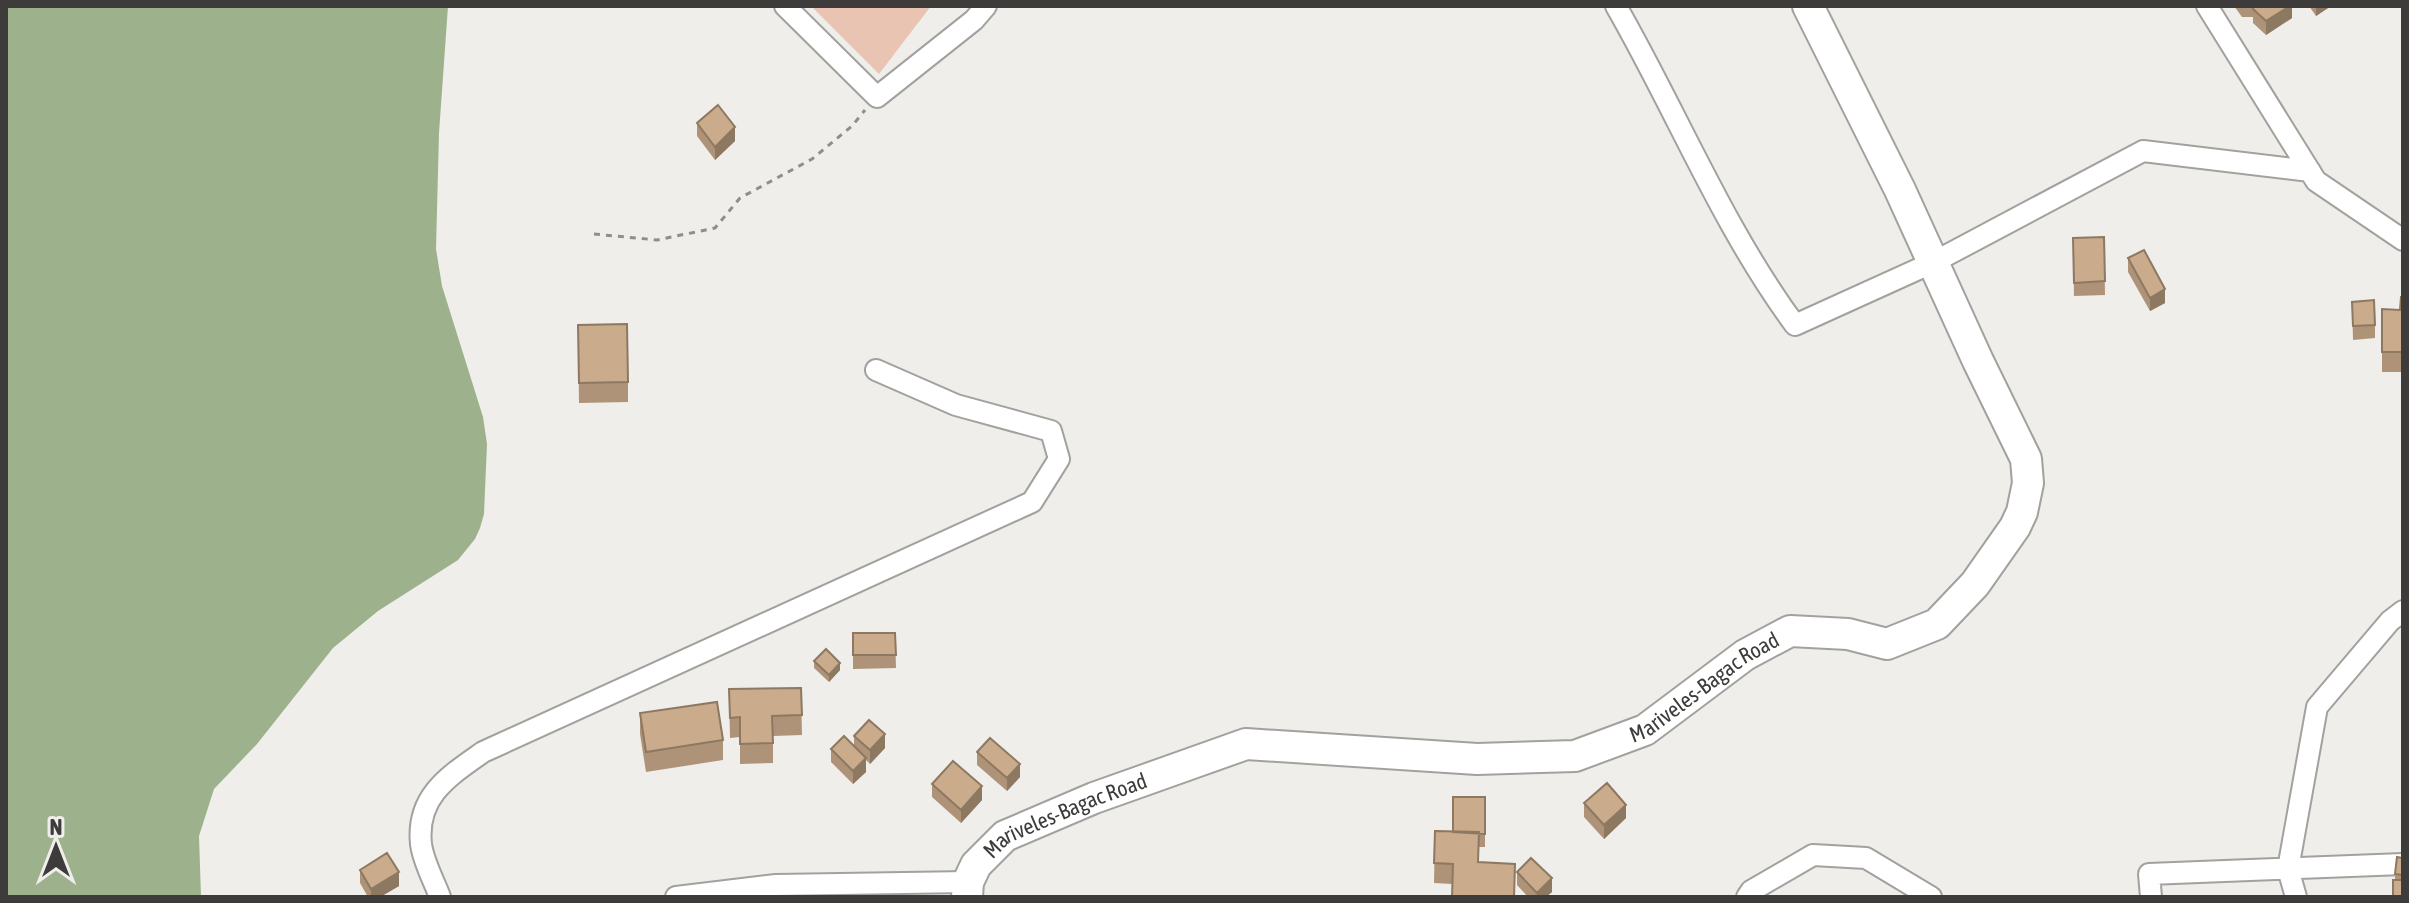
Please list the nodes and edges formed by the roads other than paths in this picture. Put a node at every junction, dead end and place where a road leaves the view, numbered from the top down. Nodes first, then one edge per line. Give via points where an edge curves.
1 (785, 6) edge
2 (986, 6) edge
3 (1616, 6) edge
4 (1808, 6) edge
5 (2207, 6) edge
6 (2310, 171) junction
7 (2403, 240) edge
8 (1934, 262) junction
9 (876, 370) dead end
10 (2403, 611) edge
11 (2403, 864) edge
12 (2288, 869) junction
13 (968, 889) edge
14 (440, 897) edge
15 (676, 897) edge
16 (1747, 897) edge
17 (1931, 897) edge
18 (2151, 897) edge
19 (2296, 897) edge

1 - 2 street via 877,97
3 - 8 street via 1735,235 1795,325
4 - 8 main road, Mariveles-Bagac Road
5 - 6 street
6 - 7 street via 2316,181
6 - 8 street via 2143,151
8 - 13 main road, Mariveles-Bagac Road via 2022,448 2028,483 2015,527 1975,584 1937,624 1887,644 1848,634 1790,631 1745,655 1645,730 1575,756 1477,759 1246,744 1005,836 976,865
9 - 14 street via 956,405 1051,431 1059,459 1032,502 483,752 441,783 424,809 421,845
10 - 12 street via 2317,707
11 - 12 street
12 - 18 street via 2149,874
12 - 19 street
13 - 15 street via 776,885
16 - 17 street via 1813,855 1866,858

